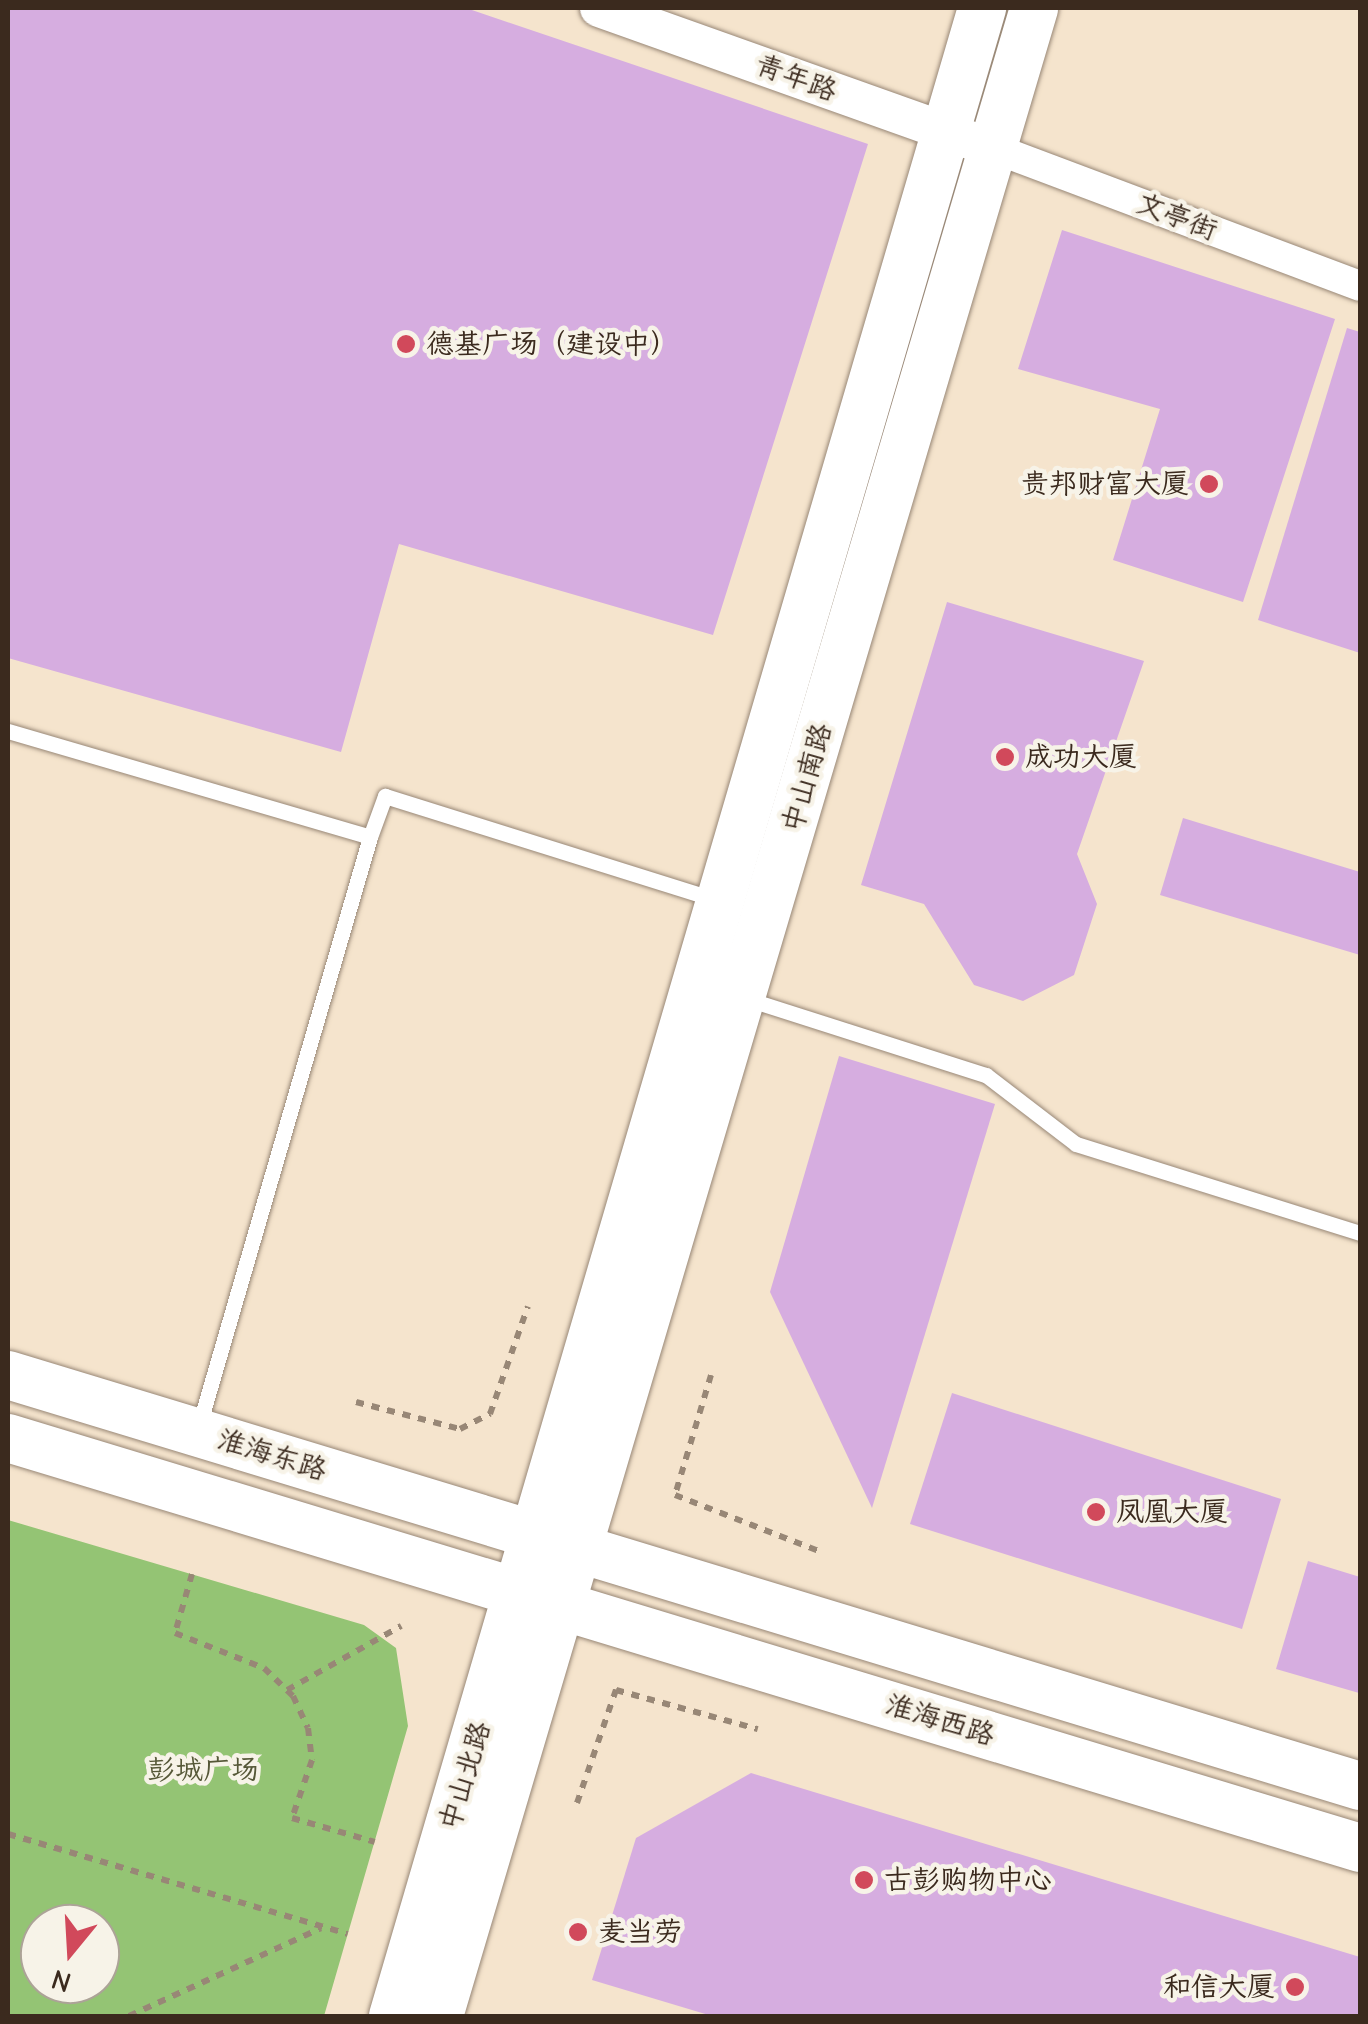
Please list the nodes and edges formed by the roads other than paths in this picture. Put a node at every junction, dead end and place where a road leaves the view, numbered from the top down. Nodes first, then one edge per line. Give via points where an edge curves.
1 (598, 8) edge
2 (982, 8) edge
3 (1034, 8) edge
4 (948, 132) junction
5 (992, 148) junction
6 (1360, 286) edge
7 (8, 731) edge
8 (370, 838) junction
9 (721, 902) junction
10 (743, 997) junction
11 (1360, 1233) edge
12 (8, 1375) edge
13 (197, 1432) junction
14 (8, 1438) edge
15 (536, 1536) junction
16 (581, 1549) junction
17 (519, 1593) junction
18 (565, 1606) junction
19 (1360, 1786) edge
20 (1360, 1848) edge
21 (394, 2016) edge
22 (439, 2016) edge

1 - 4 street, 青年路
2 - 4 main road, 中山南路
3 - 5 main road, 中山南路
4 - 5 street, 青年路
4 - 9 main road, 中山南路
5 - 6 street, 文亭街
5 - 10 main road, 中山南路
7 - 8 lane
8 - 9 lane via 385,796
8 - 13 lane
9 - 15 main road, 中山南路
10 - 11 lane via 986,1075 1076,1144
10 - 16 main road, 中山南路
12 - 13 main road, 淮海东路
13 - 15 main road, 淮海东路
14 - 17 main road
15 - 16 main road
15 - 17 main road, 中山北路
16 - 18 main road, 中山北路
16 - 19 main road
17 - 18 main road, 淮海西路
17 - 21 main road, 中山北路
18 - 20 main road, 淮海西路
18 - 22 main road, 中山北路

